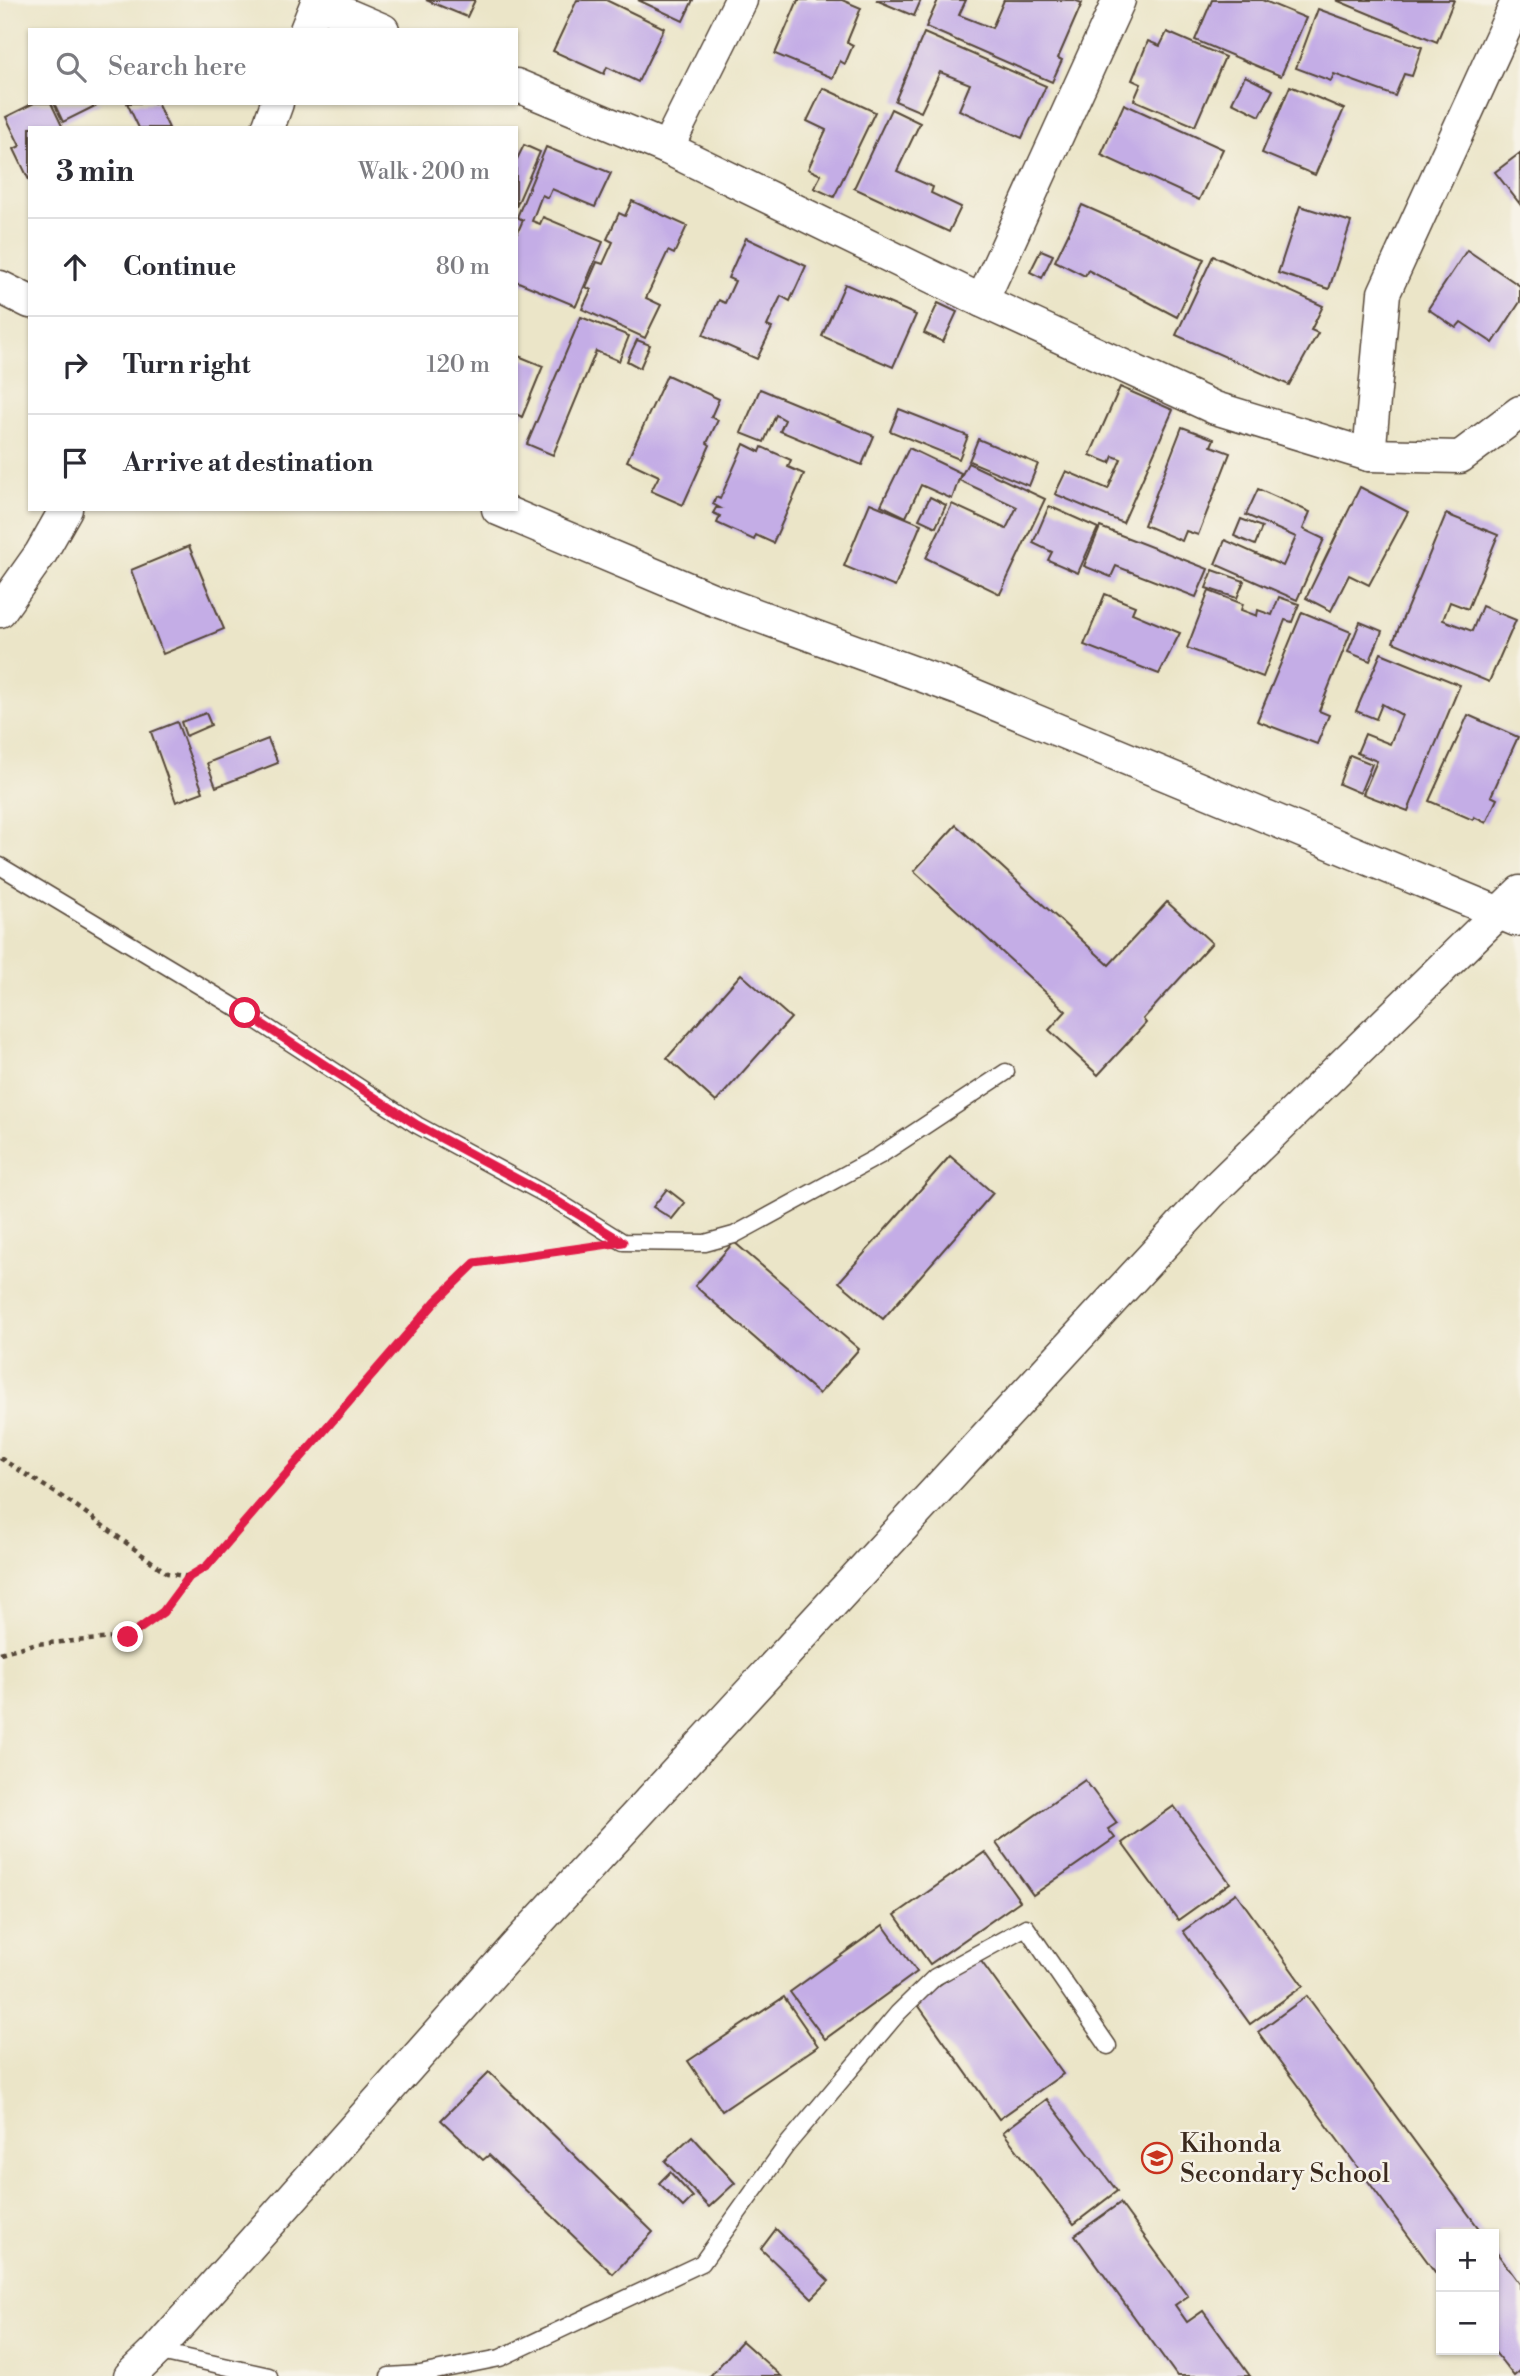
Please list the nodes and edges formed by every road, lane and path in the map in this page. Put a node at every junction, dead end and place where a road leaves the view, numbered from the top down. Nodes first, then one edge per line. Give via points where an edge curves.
1 (741, 0) edge
2 (1119, 0) edge
3 (1518, 0) edge
4 (313, 11) edge
5 (376, 28) edge
6 (518, 86) edge
7 (276, 105) edge
8 (269, 126) edge
9 (667, 148) junction
10 (0, 287) edge
11 (28, 301) edge
12 (982, 301) junction
13 (1520, 412) edge
14 (1368, 456) junction
15 (65, 511) edge
16 (503, 511) edge
17 (0, 611) edge
18 (0, 866) edge
19 (1513, 909) edge
20 (1006, 1072) dead end
21 (623, 1242) junction
22 (0, 1458) edge
23 (189, 1577) junction
24 (0, 1653) edge
25 (1108, 2046) dead end
26 (156, 2351) junction
27 (130, 2376) edge
28 (269, 2376) edge
29 (389, 2376) edge

1 - 9 street
2 - 12 street
3 - 14 street via 1384,292
4 - 5 street
6 - 9 street
7 - 8 street
9 - 12 street
10 - 11 street
12 - 14 street via 1214,408
13 - 14 street via 1460,457
15 - 17 street
16 - 19 street via 712,599 959,689
18 - 21 lane via 245,1013 417,1125
19 - 26 street via 1211,1193 524,1937
20 - 21 lane via 879,1156 734,1235 705,1243
21 - 23 path via 475,1263 436,1301 207,1566
22 - 23 path via 75,1505 167,1573
23 - 24 path via 163,1612 128,1637 34,1644
25 - 29 lane via 1026,1927 935,1977 898,2012 786,2146 702,2263 500,2358
26 - 27 street
26 - 28 lane

